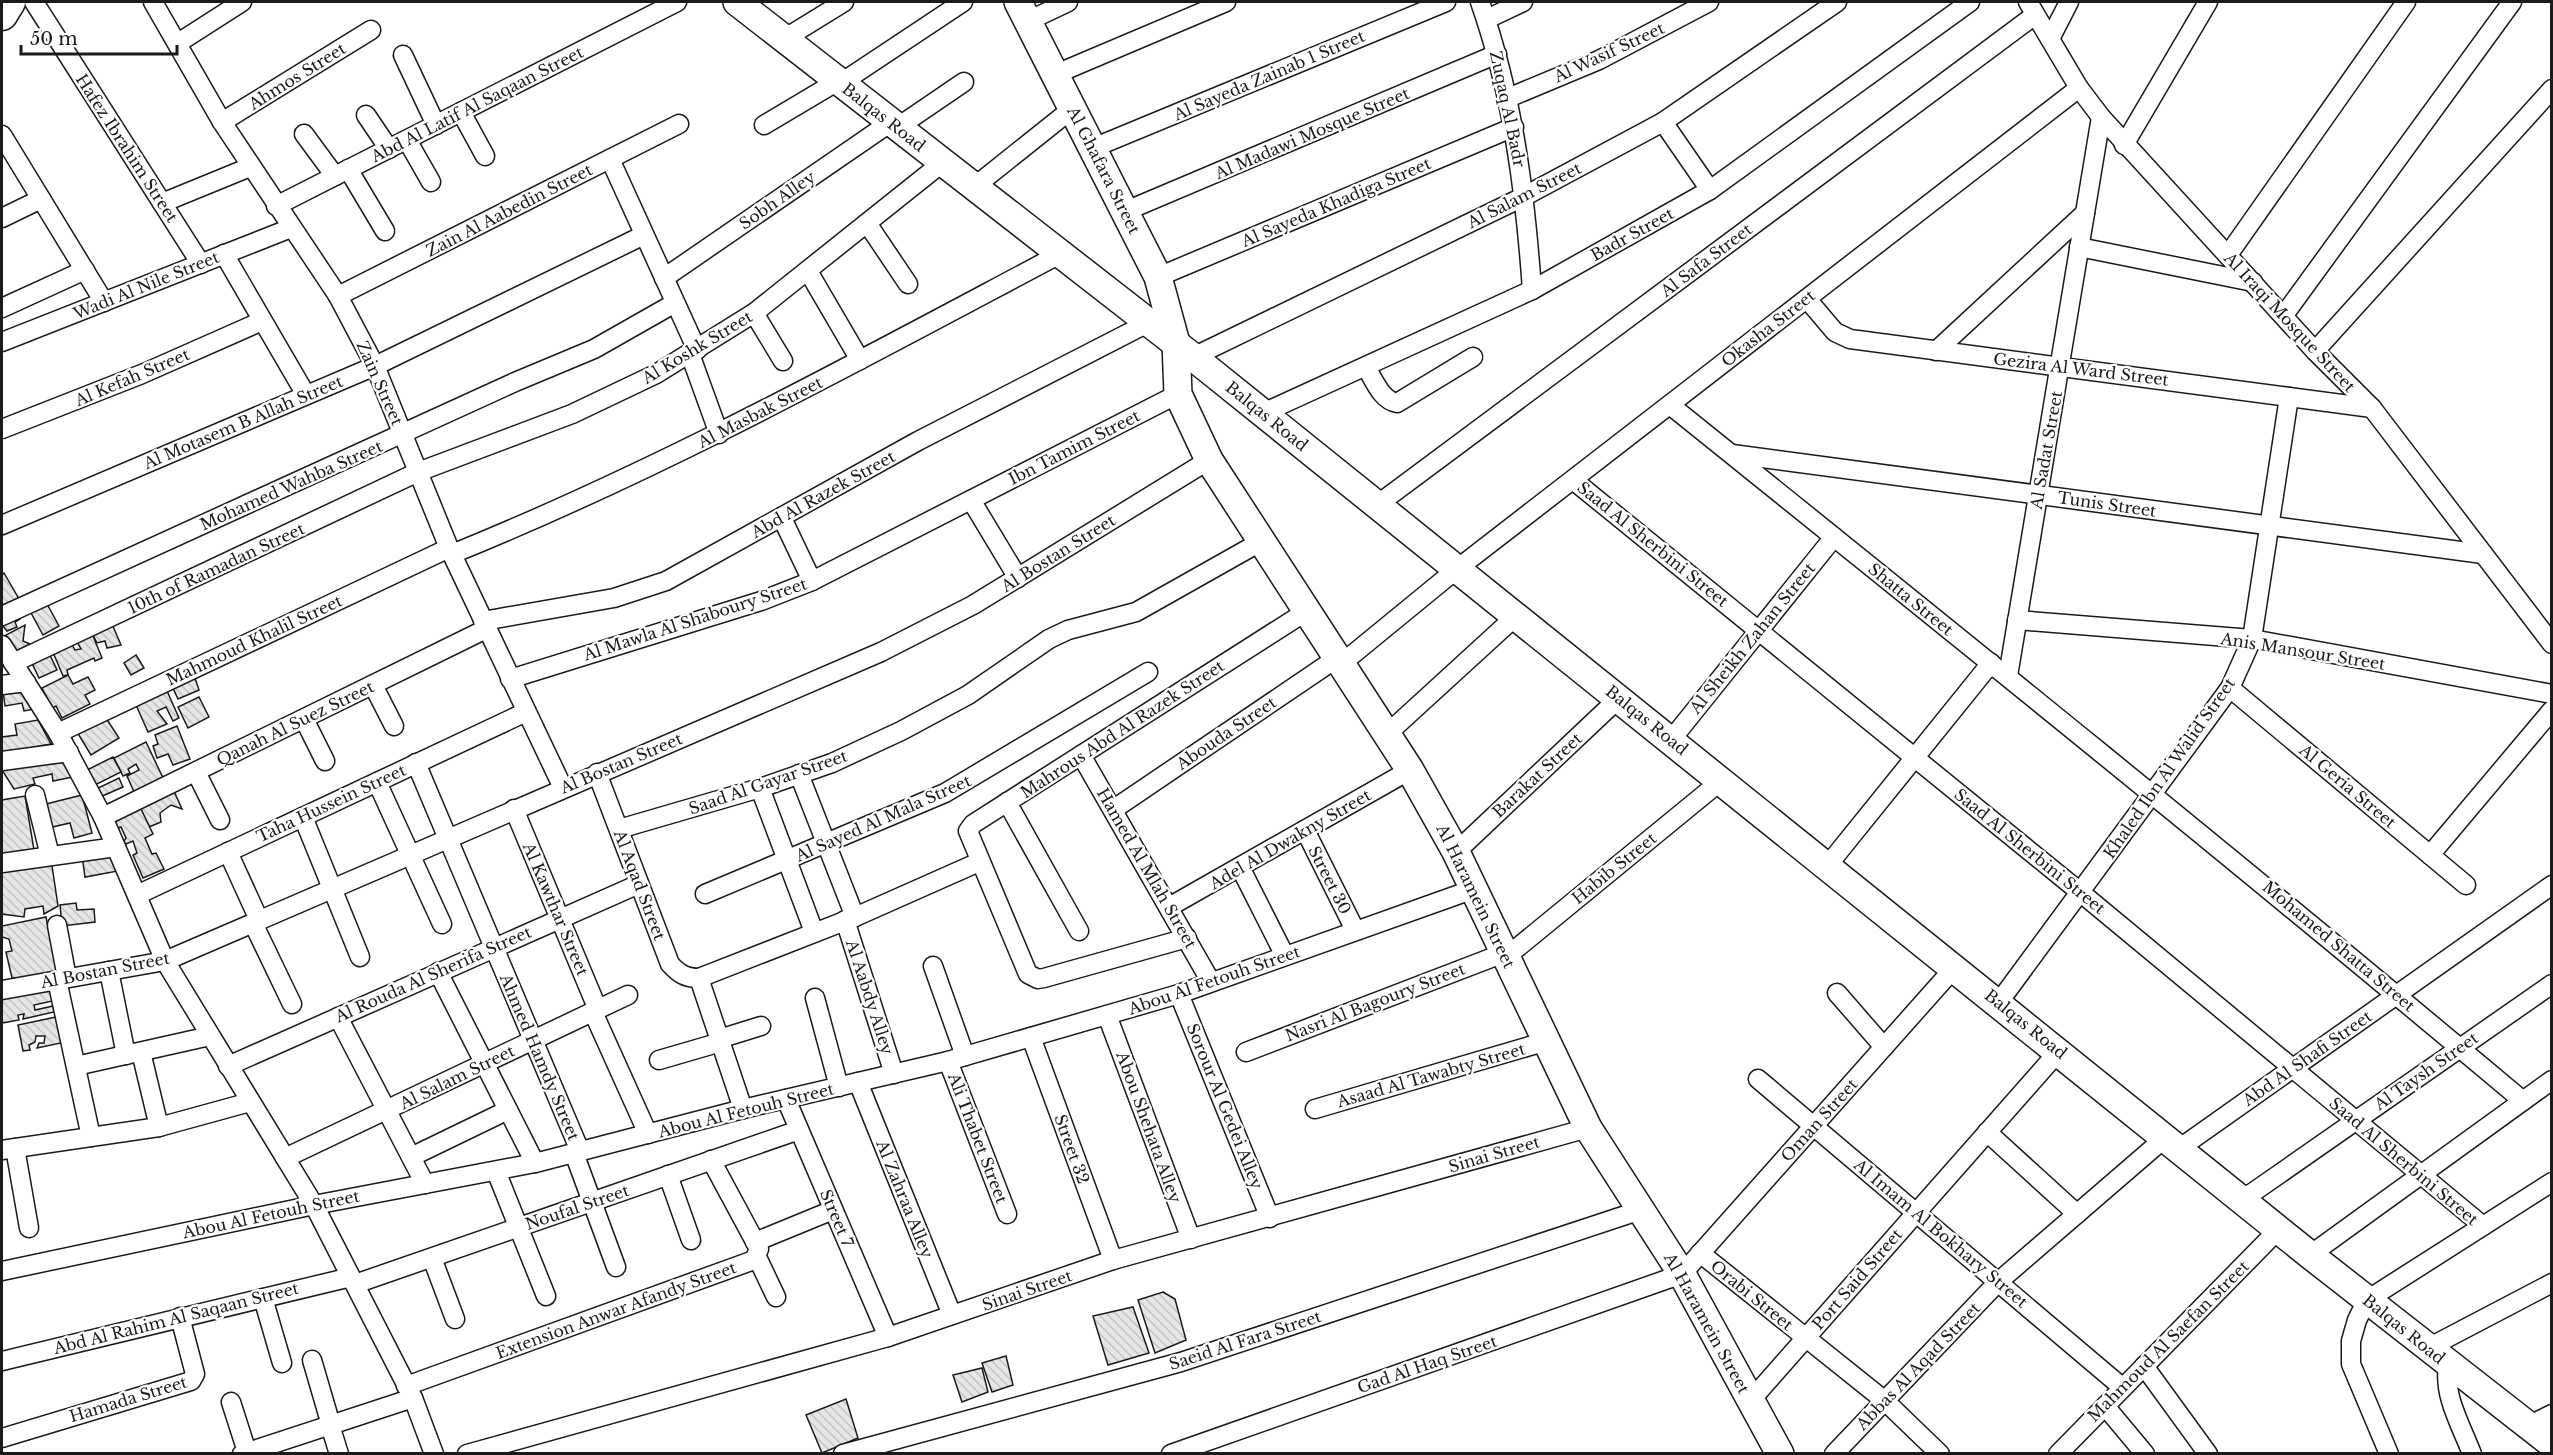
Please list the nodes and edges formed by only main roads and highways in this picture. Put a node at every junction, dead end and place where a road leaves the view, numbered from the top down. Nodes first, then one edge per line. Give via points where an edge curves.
1 (10, 2) edge
2 (737, 2) edge
3 (1023, 11) edge
4 (2, 15) edge
5 (1184, 350) junction
6 (2552, 1444) edge
7 (1780, 1454) edge

1 - 4 main road
2 - 5 main road, Balqas Road
3 - 5 main road, Al Ghafara Street via 1158,277
5 - 6 main road, Balqas Road via 2310,1255
5 - 7 main road, Al Haramein Street via 1178,394 1209,460 1410,770 1456,852 1588,1128 1682,1274

